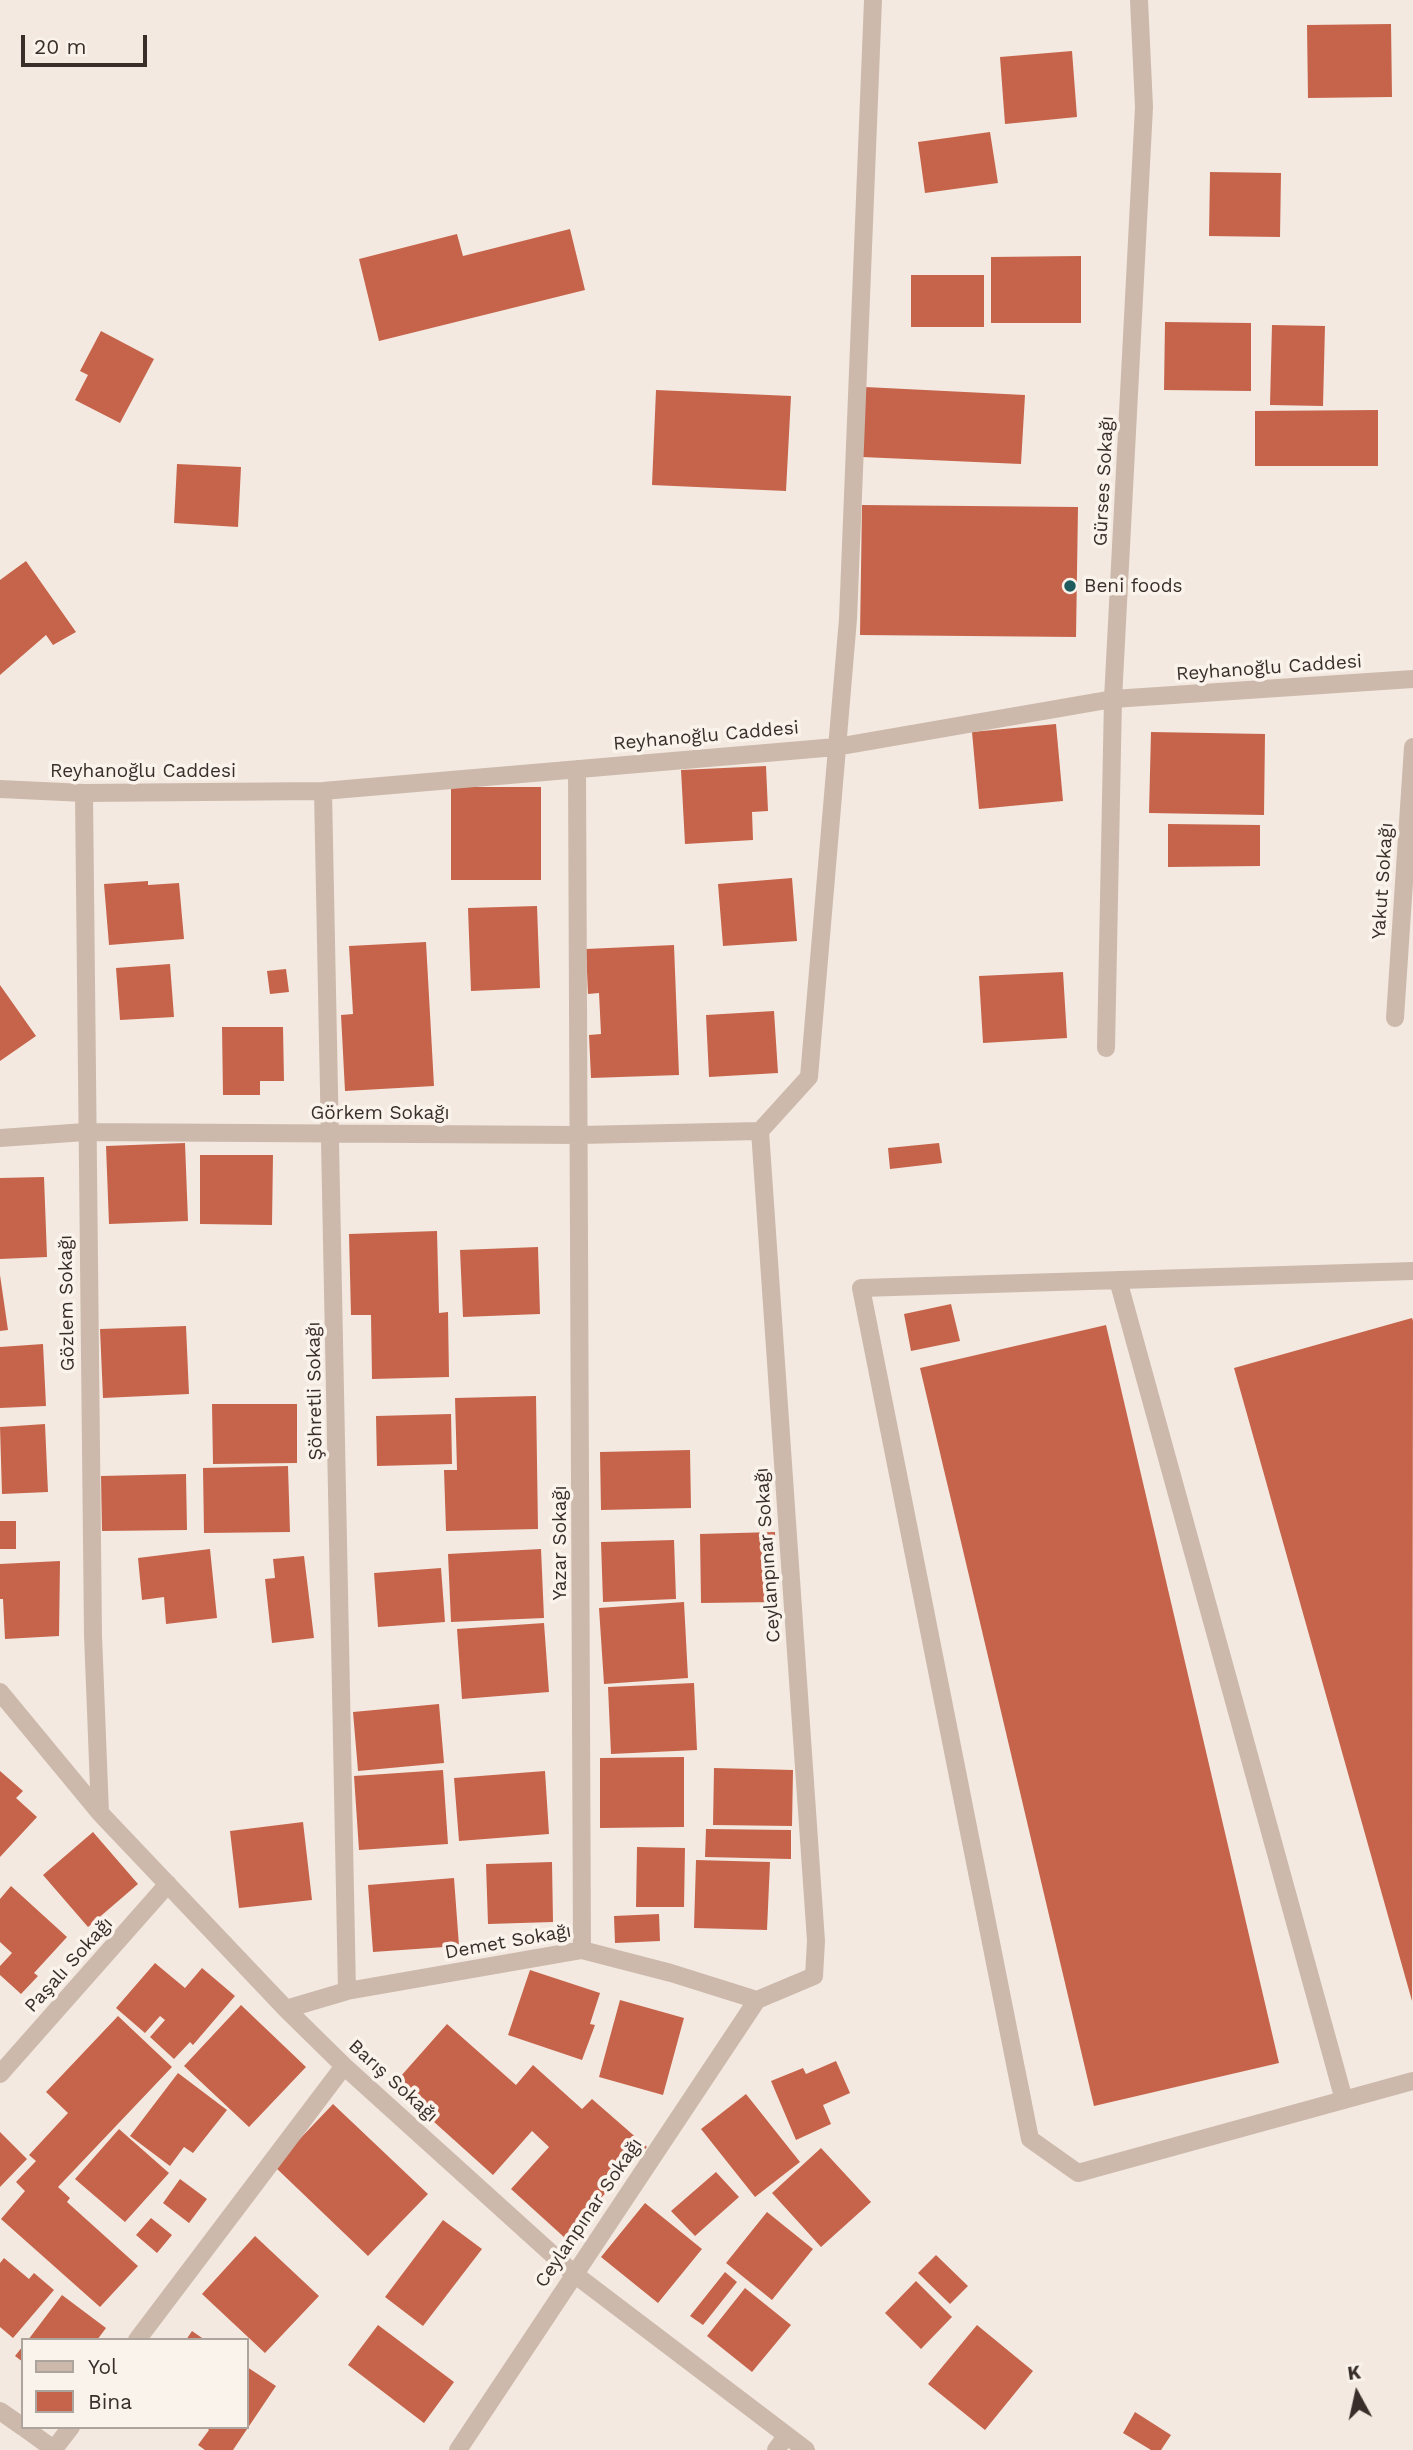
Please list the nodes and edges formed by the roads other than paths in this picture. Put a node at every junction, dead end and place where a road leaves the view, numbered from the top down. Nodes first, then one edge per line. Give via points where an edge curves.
1 (873, 0) edge
2 (1139, 0) edge
3 (1413, 679) edge
4 (1113, 699) junction
5 (836, 747) junction
6 (1413, 747) edge
7 (577, 769) junction
8 (0, 789) edge
9 (323, 791) junction
10 (84, 793) junction
11 (1395, 1018) dead end
12 (1106, 1048) dead end
13 (760, 1131) junction
14 (85, 1132) junction
15 (331, 1133) junction
16 (580, 1135) junction
17 (0, 1138) edge
18 (1413, 1271) edge
19 (1118, 1280) junction
20 (0, 1692) edge
21 (100, 1813) junction
22 (169, 1884) junction
23 (582, 1950) junction
24 (347, 1991) junction
25 (757, 2000) junction
26 (286, 2009) junction
27 (344, 2066) junction
28 (0, 2074) edge
29 (1413, 2081) edge
30 (1344, 2100) junction
31 (573, 2273) junction
32 (139, 2338) edge
33 (0, 2411) edge
34 (21, 2426) edge
35 (26, 2429) edge
36 (70, 2429) edge
37 (781, 2443) edge
38 (55, 2450) edge
39 (457, 2450) edge
40 (806, 2450) edge

1 - 5 street via 848,619
2 - 4 street, Gürses Sokağı via 1144,107
3 - 4 street, Reyhanoğlu Caddesi
4 - 5 street, Reyhanoğlu Caddesi
4 - 12 street, Gürses Sokağı
5 - 7 street, Reyhanoğlu Caddesi
5 - 13 street via 809,1077
6 - 11 street, Yakut Sokağı
7 - 9 street, Reyhanoğlu Caddesi
7 - 16 street, Yazar Sokağı
8 - 10 street, Reyhanoğlu Caddesi
9 - 10 street, Reyhanoğlu Caddesi
9 - 15 street, Şöhretli Sokağı
10 - 14 street, Gözlem Sokağı
13 - 16 street, Görkem Sokağı
13 - 25 street, Ceylanpınar Sokağı via 816,1941 814,1976
14 - 15 street, Görkem Sokağı
14 - 17 street, Görkem Sokağı
14 - 21 street, Gözlem Sokağı
15 - 16 street, Görkem Sokağı
15 - 24 street, Şöhretli Sokağı
16 - 23 street, Yazar Sokağı
18 - 19 street
19 - 30 street
19 - 30 street via 861,1288 1030,2139 1078,2173
20 - 21 street, Barış Sokağı
21 - 22 street, Barış Sokağı
22 - 26 street, Barış Sokağı
22 - 28 street, Paşalı Sokağı
23 - 24 street, Demet Sokağı
23 - 25 street, Demet Sokağı
24 - 26 street, Demet Sokağı
25 - 31 street, Ceylanpınar Sokağı
26 - 27 street, Barış Sokağı
27 - 31 street, Barış Sokağı
27 - 32 street
29 - 30 street
31 - 37 street, Barış Sokağı
31 - 39 street, Ceylanpınar Sokağı
33 - 34 street
35 - 38 street
36 - 38 street
37 - 40 street, Barış Sokağı

